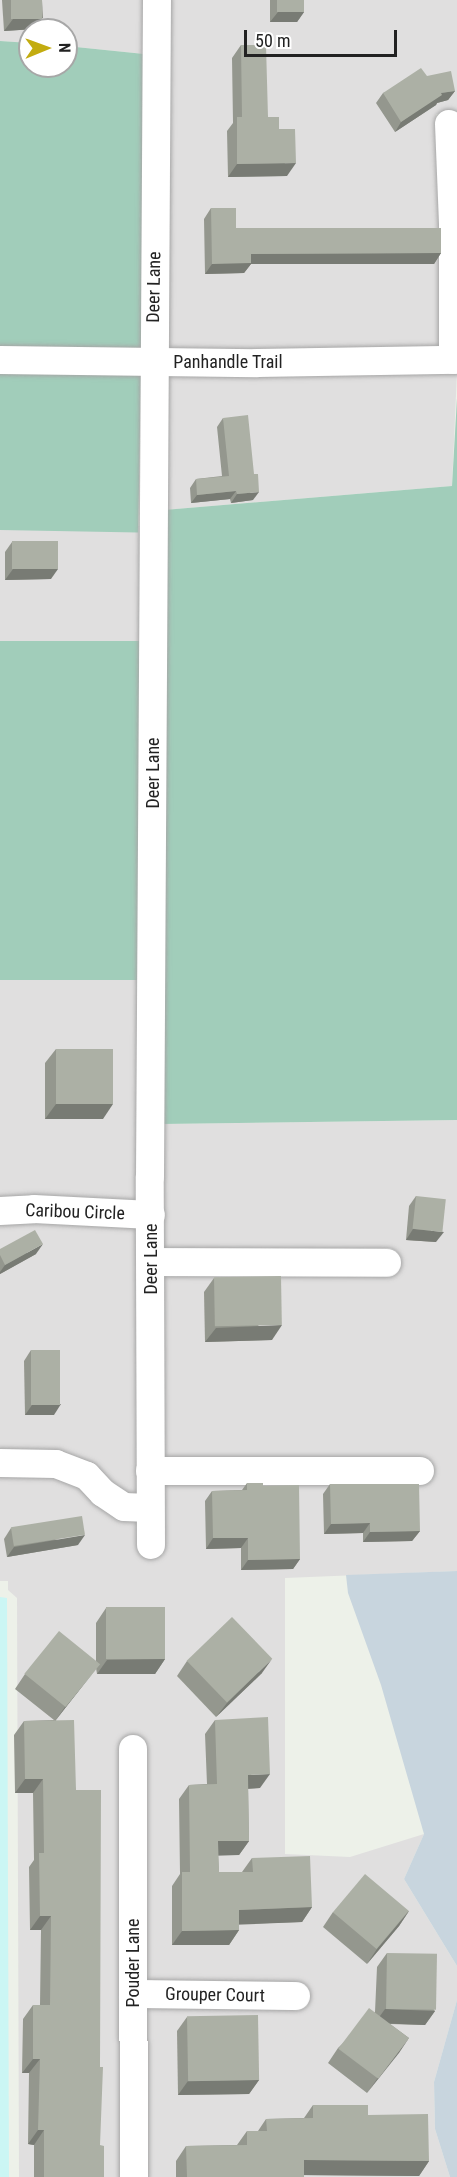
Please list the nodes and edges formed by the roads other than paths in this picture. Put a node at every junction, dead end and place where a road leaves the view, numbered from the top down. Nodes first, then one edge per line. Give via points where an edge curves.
1 (157, 0) edge
2 (449, 124) dead end
3 (0, 360) edge
4 (455, 360) edge
5 (153, 362) junction
6 (0, 1211) edge
7 (151, 1215) junction
8 (152, 1262) junction
9 (387, 1263) dead end
10 (0, 1462) edge
11 (150, 1471) junction
12 (420, 1471) dead end
13 (150, 1509) junction
14 (151, 1545) dead end
15 (133, 1749) dead end
16 (133, 1994) junction
17 (296, 1996) dead end
18 (134, 2177) edge

1 - 5 street, Deer Lane
2 - 4 street
3 - 5 street, Panhandle Trail
4 - 5 street, Panhandle Trail
5 - 7 street, Deer Lane
6 - 7 street, Caribou Circle
7 - 8 street, Deer Lane
8 - 9 street
8 - 11 street, Deer Lane
10 - 13 street via 56,1464 87,1476 124,1507
11 - 12 street
11 - 13 street, Deer Lane
13 - 14 street, Deer Lane
15 - 16 street, Pouder Lane
16 - 17 street, Grouper Court
16 - 18 street, Pouder Lane

